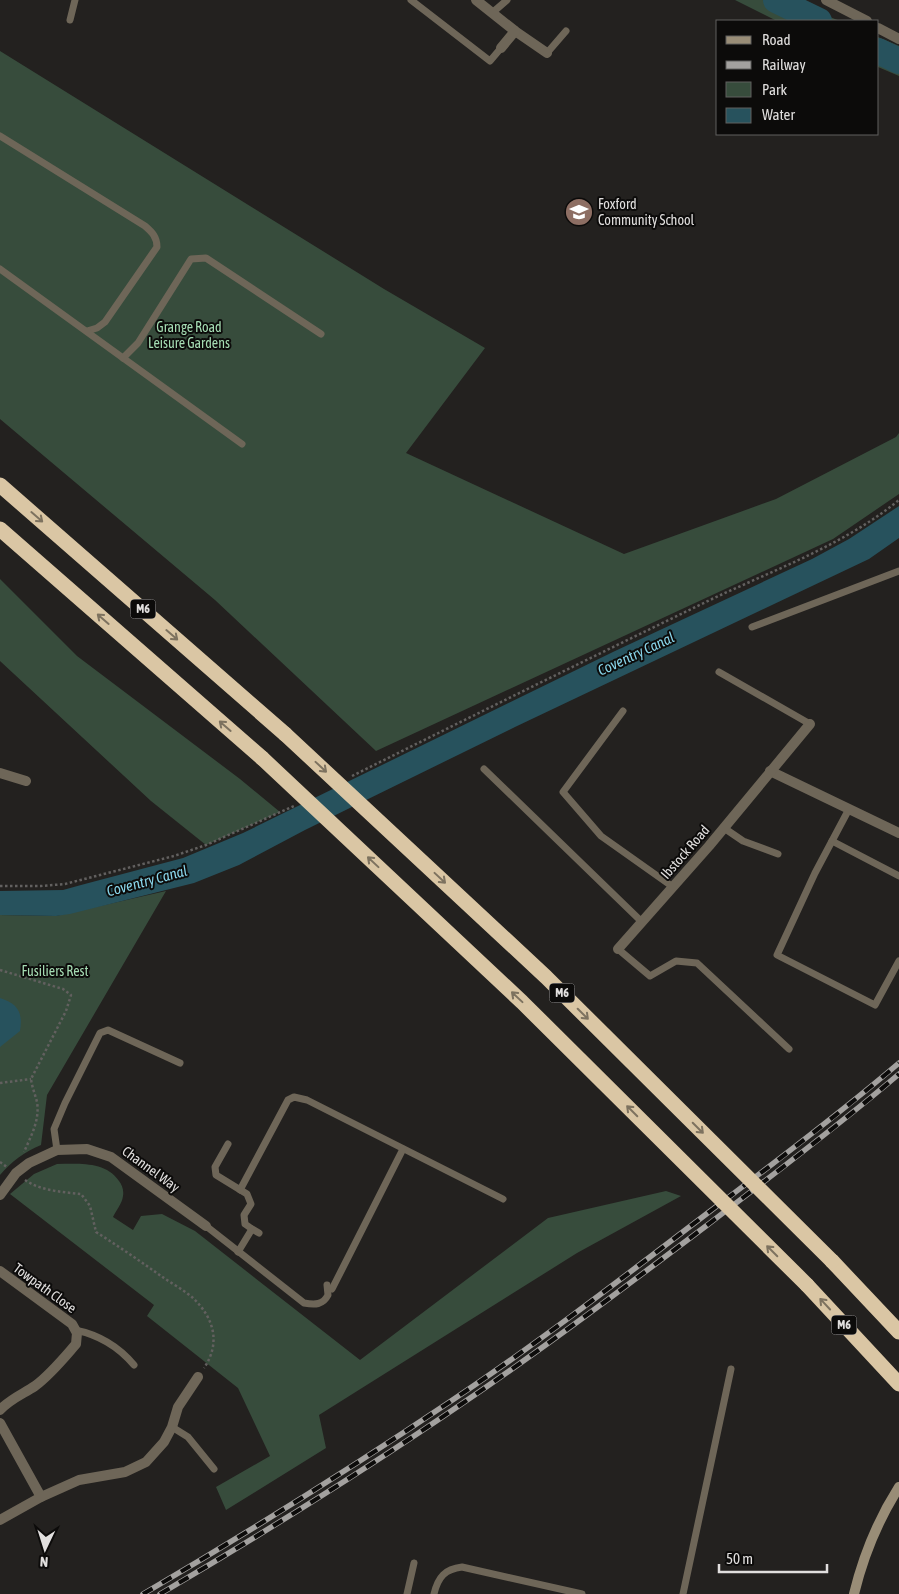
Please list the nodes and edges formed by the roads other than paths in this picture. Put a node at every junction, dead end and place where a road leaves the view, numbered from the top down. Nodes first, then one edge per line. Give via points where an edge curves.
1 (75, 0) edge
2 (411, 0) edge
3 (476, 0) edge
4 (507, 0) edge
5 (826, 0) edge
6 (492, 13) junction
7 (70, 20) dead end
8 (865, 20) edge
9 (879, 29) edge
10 (566, 30) dead end
11 (515, 31) junction
12 (899, 39) edge
13 (501, 48) joint
14 (547, 54) joint
15 (0, 136) edge
16 (0, 269) edge
17 (87, 331) junction
18 (321, 334) dead end
19 (123, 358) junction
20 (242, 444) dead end
21 (0, 485) edge
22 (0, 528) edge
23 (899, 571) edge
24 (752, 627) dead end
25 (719, 672) dead end
26 (623, 711) dead end
27 (810, 724) joint
28 (484, 769) dead end
29 (770, 771) junction
30 (0, 773) edge
31 (26, 781) dead end
32 (849, 809) junction
33 (724, 828) junction
34 (899, 834) edge
35 (832, 841) junction
36 (778, 854) dead end
37 (899, 876) edge
38 (672, 887) junction
39 (642, 922) junction
40 (618, 949) joint
41 (899, 961) edge
42 (789, 1049) dead end
43 (180, 1063) dead end
44 (228, 1144) dead end
45 (403, 1148) junction
46 (57, 1150) junction
47 (240, 1190) junction
48 (0, 1195) edge
49 (503, 1198) dead end
50 (206, 1226) joint
51 (238, 1252) junction
52 (0, 1271) edge
53 (75, 1330) junction
54 (899, 1332) edge
55 (134, 1365) dead end
56 (731, 1369) dead end
57 (198, 1377) road end
58 (899, 1384) edge
59 (0, 1410) edge
60 (0, 1423) edge
61 (172, 1428) junction
62 (214, 1469) dead end
63 (899, 1487) edge
64 (41, 1497) junction
65 (0, 1520) edge
66 (414, 1564) dead end
67 (407, 1594) edge
68 (434, 1594) edge
69 (582, 1594) edge
70 (683, 1594) edge
71 (854, 1594) edge

1 - 7 lane
2 - 13 lane via 490,62
3 - 6 street
4 - 6 lane
5 - 8 street
6 - 11 street
9 - 12 street
10 - 14 lane
11 - 13 street
11 - 14 street
15 - 17 lane via 154,234 157,247 105,322
16 - 17 lane
17 - 19 lane
18 - 19 lane via 206,258 199,258 191,259 138,343
19 - 20 lane
21 -> 54 highway, M6, bridge via 285,734 546,977 832,1261
58 -> 22 highway, M6, bridge via 807,1285 522,1002 262,758
23 - 24 lane
25 - 27 lane
26 - 38 lane via 563,792 601,836
27 - 29 street, Ibstock Road
28 - 39 lane
29 - 32 street
29 - 33 street, Ibstock Road
30 - 31 street
32 - 34 street
32 - 35 lane
33 - 36 lane via 743,841
33 - 38 street, Ibstock Road
35 - 37 lane
35 - 41 lane via 777,955 875,1005
38 - 39 street, Ibstock Road
39 - 40 street, Ibstock Road
40 - 42 lane via 650,976 676,961 697,963
43 - 46 lane via 108,1030 100,1033 54,1129
44 - 47 lane via 215,1167 216,1175
45 - 47 lane via 307,1100 294,1097 288,1100
45 - 49 lane
45 - 51 lane via 322,1302 316,1305 304,1303
46 - 48 street, Channel Way via 16,1173
46 - 50 street, Channel Way via 87,1149 111,1157
47 - 51 lane via 247,1194 250,1204 244,1214 245,1224 256,1231
50 - 51 lane
52 - 53 street, Towpath Close via 72,1324
53 - 55 lane via 99,1337 123,1352
53 - 59 street, Towpath Close via 76,1344 53,1371
56 - 70 lane
57 - 61 street via 178,1407
60 - 64 street
61 - 62 lane via 188,1438
61 - 64 street via 146,1462 125,1472 79,1480
63 - 71 main road via 873,1537
64 - 65 street
66 - 67 lane
68 - 69 lane via 439,1578 462,1567

